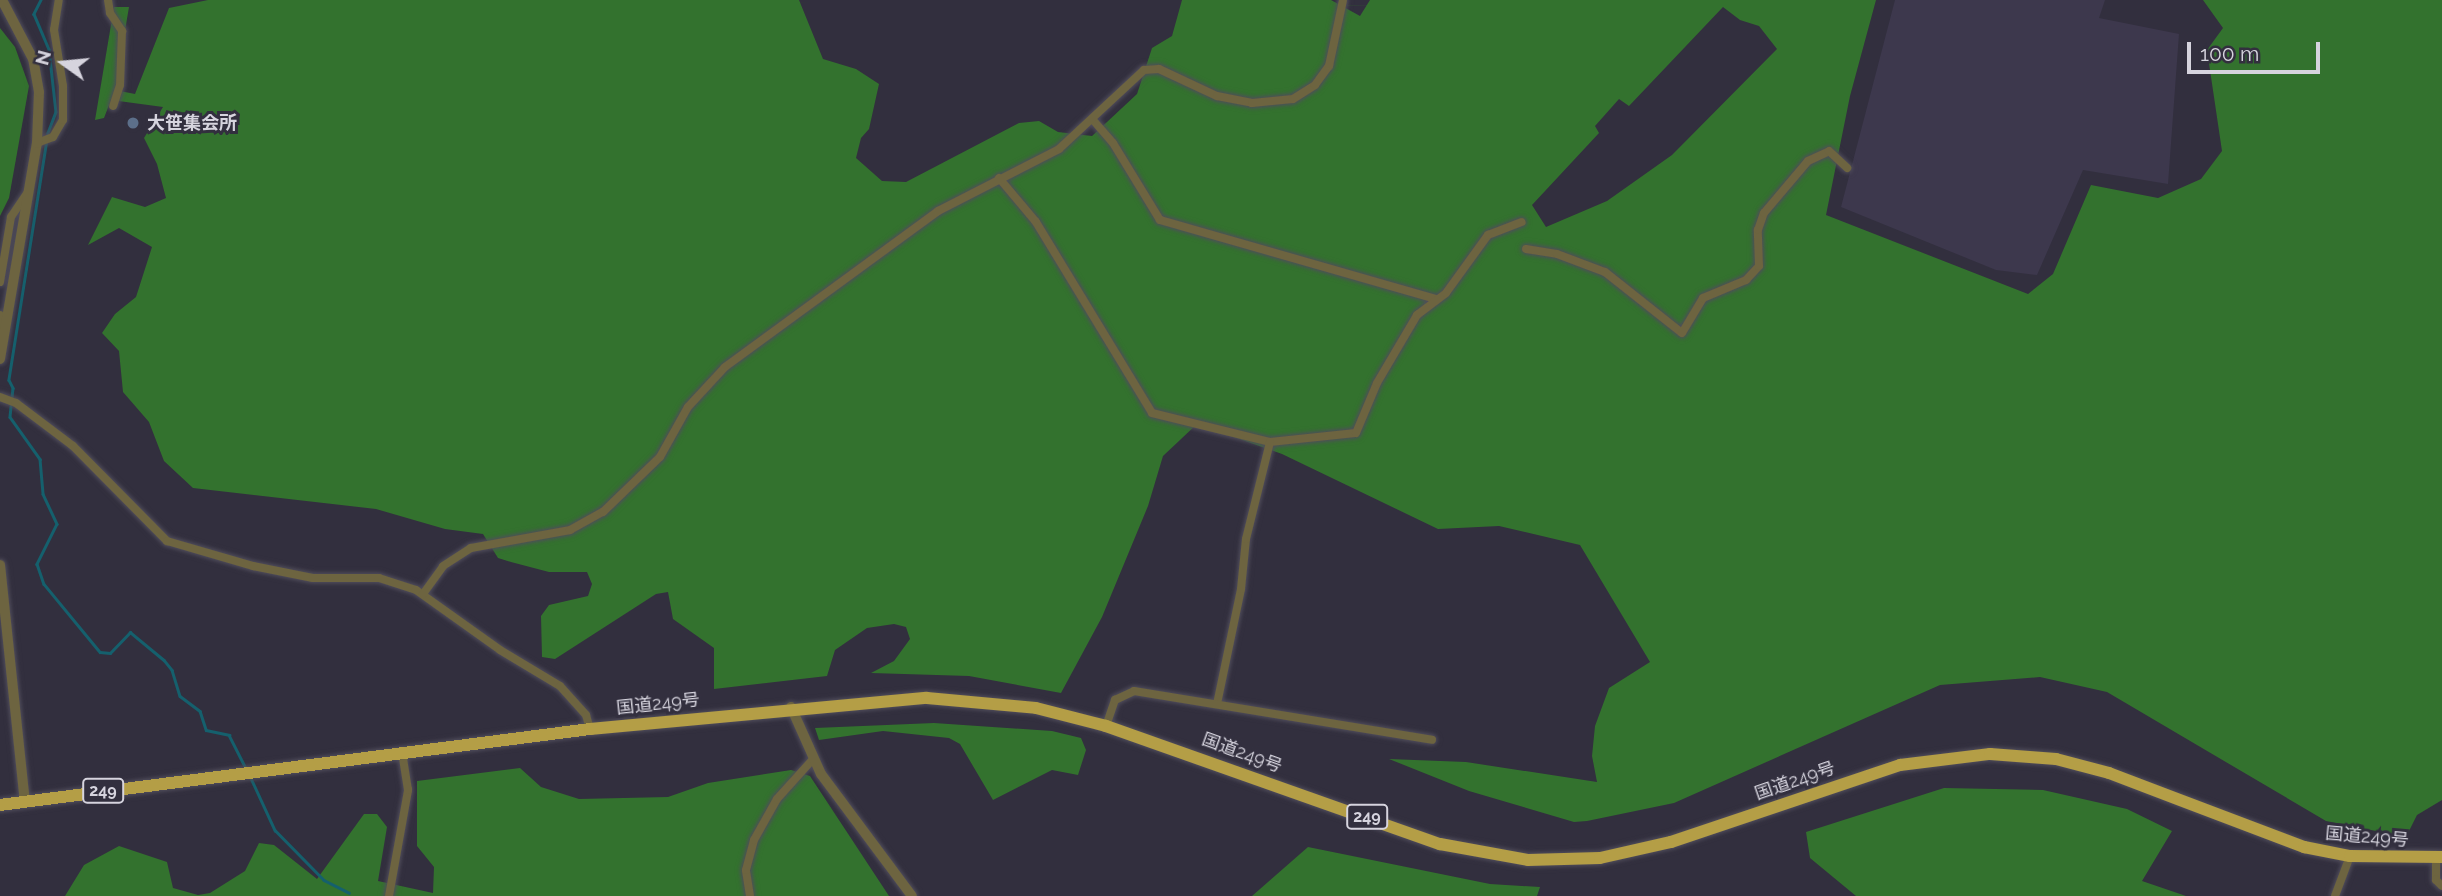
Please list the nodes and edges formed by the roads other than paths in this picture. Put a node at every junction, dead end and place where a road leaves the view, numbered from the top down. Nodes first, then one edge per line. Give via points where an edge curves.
1 (2, 0) edge
2 (59, 0) edge
3 (108, 0) edge
4 (1343, 0) edge
5 (113, 106) dead end
6 (1093, 120) junction
7 (39, 143) junction
8 (1847, 168) dead end
9 (999, 178) junction
10 (29, 190) junction
11 (1522, 222) dead end
12 (1526, 249) dead end
13 (0, 282) edge
14 (1436, 299) junction
15 (0, 315) edge
16 (4, 329) junction
17 (0, 359) edge
18 (2, 398) edge
19 (1270, 442) junction
20 (0, 565) edge
21 (423, 594) junction
22 (1217, 704) junction
23 (791, 707) junction
24 (1107, 726) junction
25 (590, 729) junction
26 (1432, 740) dead end
27 (402, 751) junction
28 (814, 758) junction
29 (25, 802) junction
30 (0, 805) edge
31 (2350, 856) junction
32 (2439, 857) edge
33 (2442, 886) edge
34 (388, 896) edge
35 (750, 896) edge
36 (912, 896) edge
37 (2335, 896) edge

1 - 7 street via 33,59 39,92
2 - 7 street via 54,30 64,86 63,120 53,137
3 - 5 street via 110,13 122,31 120,85
4 - 6 street via 1329,66 1315,85 1293,99 1252,103 1217,96 1159,69 1144,71 1126,83
6 - 9 street via 1059,149
6 - 14 street via 1113,143 1160,220
7 - 10 street
8 - 12 street via 1829,151 1808,161 1764,214 1758,230 1759,266 1746,280 1703,298 1682,333 1605,272 1557,254
9 - 19 street via 1036,222 1152,413
9 - 21 street via 938,211 725,366 688,407 660,457 603,512 570,530 471,548 443,566
10 - 13 street via 11,217
10 - 16 street
11 - 14 street via 1488,235 1446,293
14 - 19 street via 1417,315 1397,346 1356,433
15 - 16 street
16 - 17 street
18 - 21 street via 16,403 100,469 167,541 181,549 313,578 379,578
19 - 22 street via 1246,539 1241,589
20 - 29 street
21 - 25 street via 500,650 561,686 586,715
22 - 24 street via 1134,691 1115,700
22 - 26 street
23 - 24 highway, 国道249号 / 249 via 969,699 1036,708
23 - 25 highway, 国道249号 / 249
23 - 28 street
24 - 31 highway, 国道249号 / 249 via 1440,844 1528,860 1601,858 1636,850 1900,765 1990,754 2081,765 2278,839
25 - 27 highway, 国道249号 / 249
27 - 29 highway, 国道249号 / 249
27 - 34 street via 408,790
28 - 35 street via 777,799 754,840 746,870
28 - 36 street
29 - 30 highway, 国道249号 / 249
31 - 32 highway, 国道249号 / 249
31 - 37 street
32 - 33 street via 2436,880

